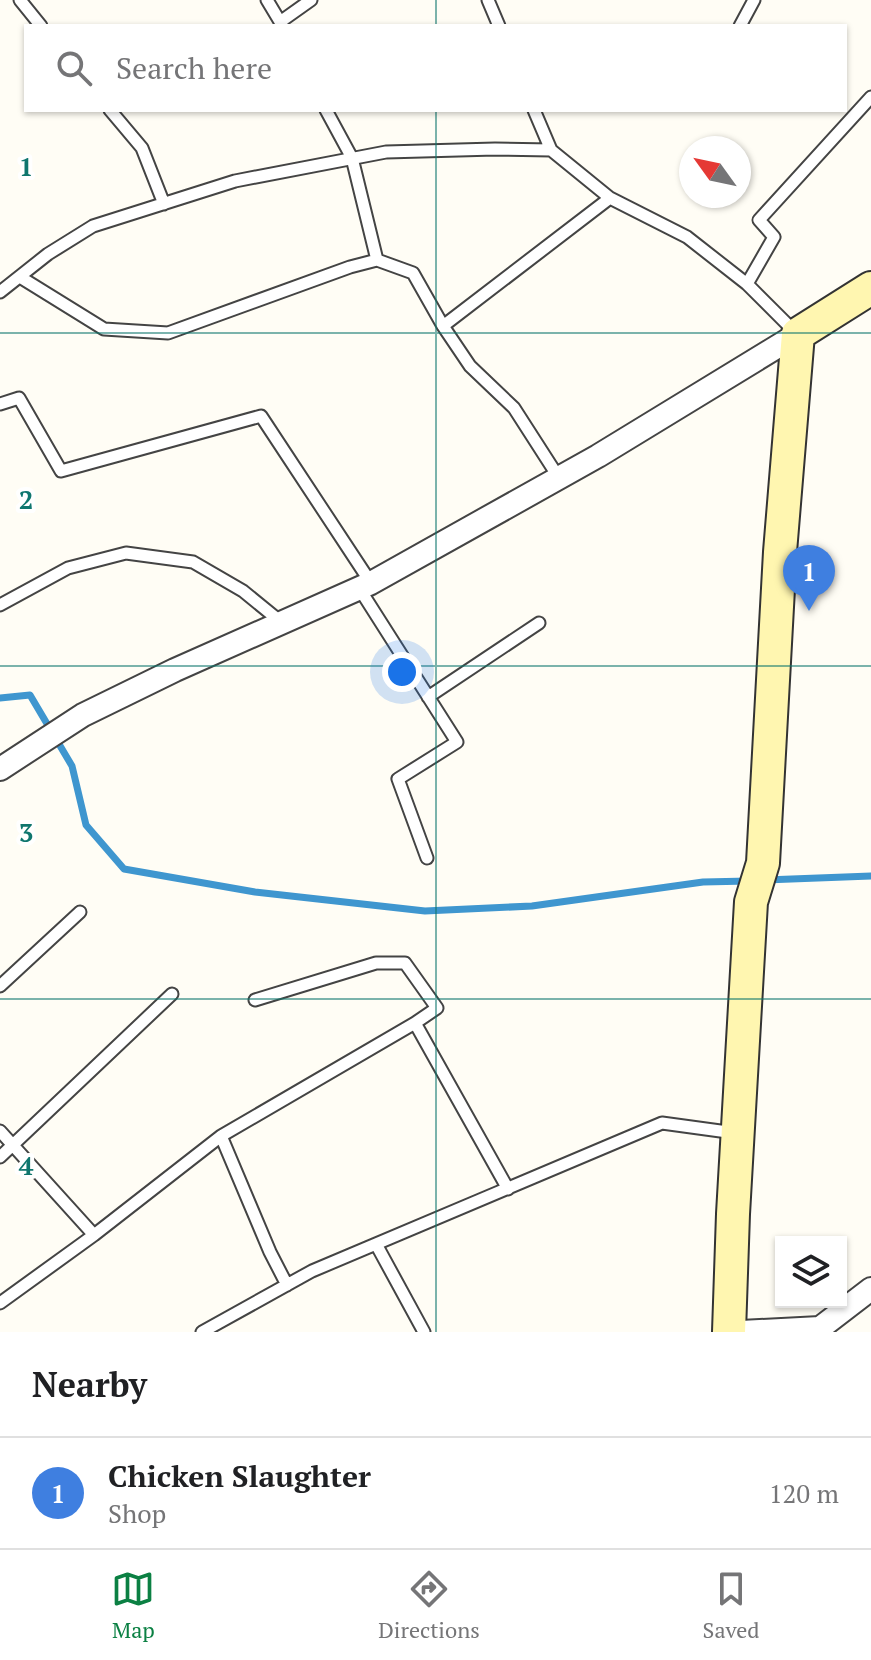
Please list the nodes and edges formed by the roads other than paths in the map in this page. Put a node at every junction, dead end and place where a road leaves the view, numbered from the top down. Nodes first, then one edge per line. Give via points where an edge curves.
1 (20, 0) edge
2 (267, 0) edge
3 (311, 0) edge
4 (488, 0) edge
5 (754, 0) edge
6 (39, 24) edge
7 (281, 24) edge
8 (498, 24) edge
9 (741, 24) edge
10 (871, 97) edge
11 (112, 112) edge
12 (327, 112) edge
13 (535, 112) edge
14 (551, 150) junction
15 (352, 158) junction
16 (610, 198) junction
17 (164, 204) junction
18 (377, 260) junction
19 (20, 277) junction
20 (747, 284) junction
21 (871, 288) edge
22 (0, 292) edge
23 (443, 326) junction
24 (798, 334) junction
25 (0, 404) edge
26 (559, 478) junction
27 (365, 585) junction
28 (0, 605) edge
29 (281, 623) junction
30 (539, 623) dead end
31 (428, 697) junction
32 (0, 769) edge
33 (427, 858) dead end
34 (80, 912) dead end
35 (0, 986) edge
36 (172, 994) dead end
37 (255, 1000) dead end
38 (415, 1023) junction
39 (0, 1131) edge
40 (738, 1133) junction
41 (221, 1136) junction
42 (13, 1145) junction
43 (0, 1157) edge
44 (508, 1189) junction
45 (94, 1235) junction
46 (376, 1244) junction
47 (287, 1285) junction
48 (871, 1289) edge
49 (0, 1303) edge
50 (202, 1332) edge
51 (424, 1332) edge
52 (729, 1332) edge
53 (741, 1332) edge

1 - 6 lane
2 - 7 lane
3 - 7 lane
4 - 8 lane
5 - 9 lane
10 - 20 lane via 759,220 774,237
11 - 17 lane via 142,148
12 - 15 lane
13 - 14 lane
14 - 15 lane via 386,152
14 - 16 lane
15 - 17 lane via 235,181
15 - 18 lane
16 - 20 lane via 687,237
16 - 23 lane
17 - 19 lane via 93,226
18 - 19 lane via 168,333 104,329
18 - 23 lane via 413,273
19 - 22 lane
20 - 24 lane
21 - 24 street
23 - 26 lane via 470,366 514,408
24 - 26 street
24 - 40 street via 763,863 751,902
25 - 27 lane via 19,398 61,471 261,416
26 - 27 street
27 - 29 street
27 - 31 lane
28 - 29 lane via 68,568 126,553 193,562 243,591
29 - 32 street via 72,723
30 - 31 lane
31 - 33 lane via 457,742 398,779
34 - 35 lane
36 - 42 lane
37 - 38 lane via 376,963 405,963 437,1008
38 - 41 lane
38 - 44 lane
39 - 42 lane
40 - 44 lane via 662,1123
40 - 52 street
41 - 45 lane
41 - 47 lane
42 - 43 lane
42 - 45 lane
44 - 46 lane
45 - 49 lane
46 - 47 lane
46 - 51 lane
47 - 50 lane
48 - 53 street via 820,1328

